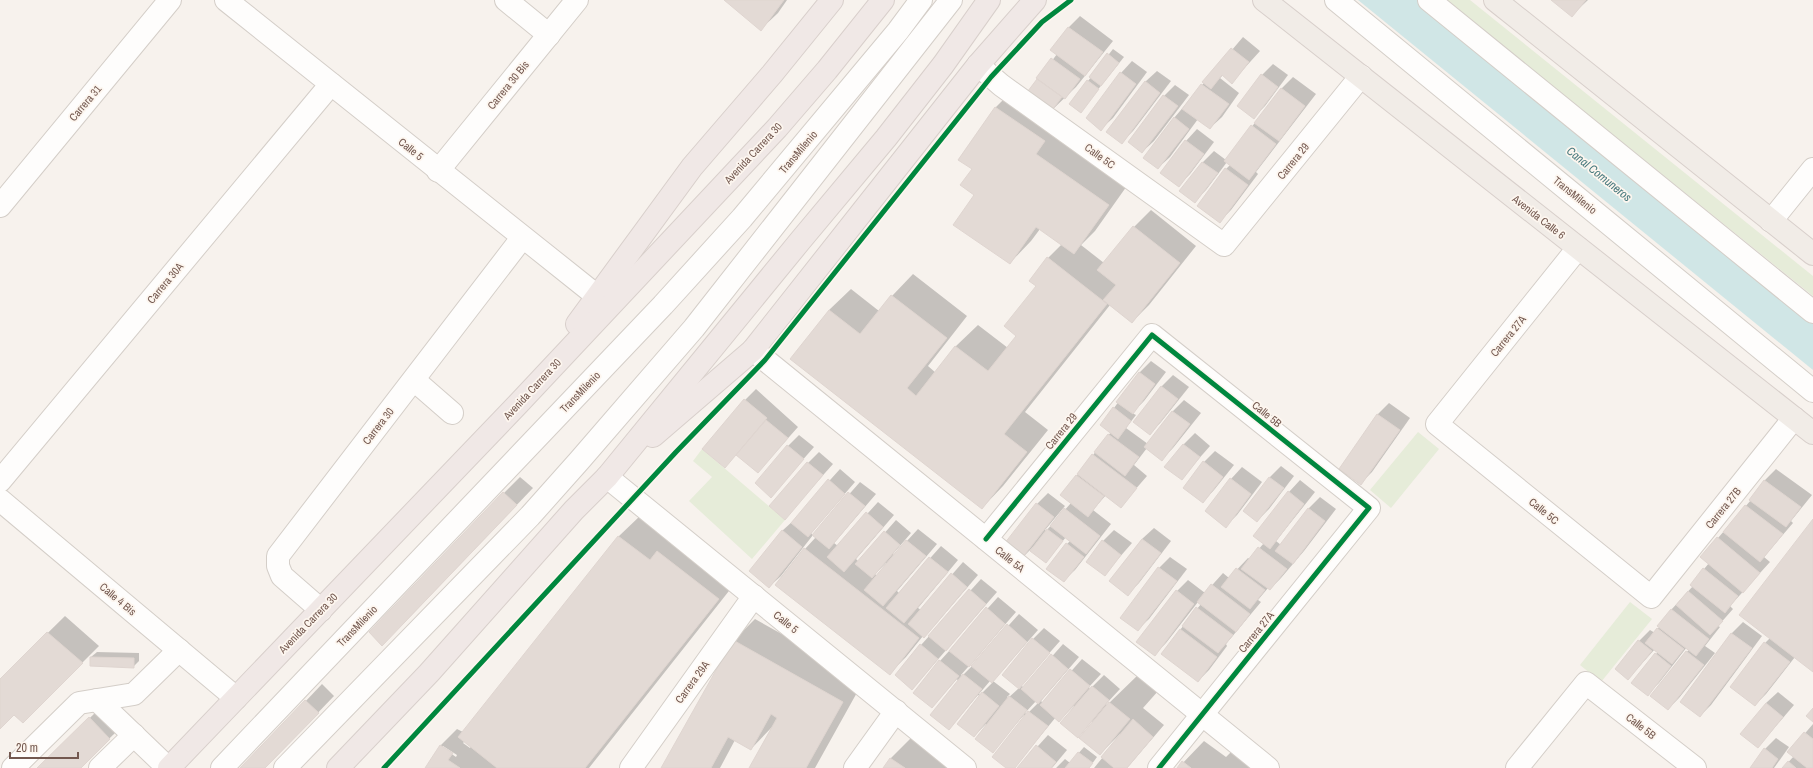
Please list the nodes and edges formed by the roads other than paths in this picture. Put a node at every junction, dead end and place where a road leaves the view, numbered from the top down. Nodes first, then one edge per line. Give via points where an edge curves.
1 (170, 0) edge
2 (226, 0) edge
3 (506, 0) edge
4 (577, 0) edge
5 (832, 0) edge
6 (883, 0) edge
7 (921, 0) edge
8 (951, 0) edge
9 (989, 0) edge
10 (1034, 0) edge
11 (1264, 0) edge
12 (1336, 0) edge
13 (1429, 0) edge
14 (1495, 0) edge
15 (549, 35) junction
16 (978, 65) junction
17 (1361, 76) junction
18 (331, 84) junction
19 (438, 171) junction
20 (1812, 173) edge
21 (0, 206) edge
22 (1771, 221) junction
23 (522, 238) junction
24 (1224, 245) joint
25 (1578, 248) junction
26 (1813, 254) edge
27 (597, 296) junction
28 (1813, 312) edge
29 (1152, 335) joint
30 (753, 350) junction
31 (414, 380) junction
32 (1813, 391) edge
33 (518, 404) junction
34 (452, 413) dead end
35 (1794, 418) junction
36 (1437, 424) joint
37 (1813, 433) edge
38 (607, 477) junction
39 (0, 480) edge
40 (0, 500) edge
41 (1369, 508) joint
42 (986, 539) junction
43 (754, 596) junction
44 (1651, 597) joint
45 (321, 610) junction
46 (179, 650) junction
47 (236, 698) junction
48 (97, 700) junction
49 (896, 711) junction
50 (1202, 715) junction
51 (134, 735) junction
52 (19, 766) edge
53 (100, 768) edge
54 (169, 768) edge
55 (222, 768) edge
56 (285, 768) edge
57 (338, 768) edge
58 (631, 768) edge
59 (855, 768) edge
60 (966, 768) edge
61 (1159, 768) edge
62 (1268, 768) edge
63 (1517, 768) edge
64 (1695, 768) edge

1 - 21 street, Carrera 31
2 - 18 street, Calle 5
3 - 15 street
4 - 15 street, Carrera 30 Bis
5 - 27 highway via 692,167
6 - 33 highway, Avenida Carrera 30 via 777,128
7 - 55 street, TransMilenio via 742,218 663,305
8 - 56 street via 694,328 530,516
9 - 38 highway via 943,65 886,138
10 - 16 highway
11 - 17 main road, Avenida Calle 6
12 - 32 street, TransMilenio
13 - 28 street
14 - 22 main road
15 - 19 street, Carrera 30 Bis
16 - 24 street, Calle 5C via 1001,85
16 - 30 highway
17 - 24 street, Carrera 29
17 - 25 main road, Avenida Calle 6
18 - 19 street, Calle 5
18 - 39 street, Carrera 30A
19 - 23 street, Calle 5
20 - 22 street
22 - 26 main road
23 - 27 street, Calle 5
23 - 31 street, Carrera 30
25 - 35 main road, Avenida Calle 6
25 - 36 street, Carrera 27A
27 - 33 highway
29 - 41 street, Calle 5B
29 - 42 street, Carrera 29
30 - 38 highway
30 - 42 street, Calle 5A
31 - 34 street
31 - 45 street, Carrera 30 via 278,556 282,576
33 - 45 highway, Avenida Carrera 30
35 - 37 main road, Avenida Calle 6
35 - 44 street, Carrera 27B
36 - 44 street, Calle 5C
38 - 43 street, Calle 5
38 - 57 highway via 568,516 429,673
40 - 46 street, Calle 4 Bis
41 - 50 street, Carrera 27A
42 - 50 street, Calle 5A
43 - 49 street, Calle 5
43 - 58 street, Carrera 29A
45 - 47 highway, Avenida Carrera 30
46 - 47 street, Calle 4 Bis
46 - 48 street via 134,694
47 - 54 highway, Avenida Carrera 30
48 - 51 street
48 - 52 street via 80,704
49 - 59 street
49 - 60 street, Calle 5
50 - 61 street, Carrera 27A
50 - 62 street, Calle 5A
51 - 53 street
51 - 54 street
63 - 64 street, Calle 5B via 1586,683

